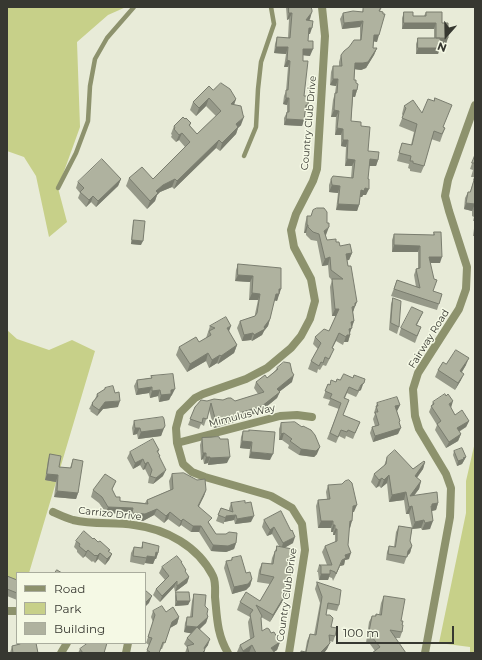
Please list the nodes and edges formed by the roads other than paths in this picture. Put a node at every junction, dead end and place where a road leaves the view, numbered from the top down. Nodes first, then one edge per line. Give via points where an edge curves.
1 (134, 7) edge
2 (271, 7) edge
3 (322, 7) edge
4 (475, 105) edge
5 (244, 156) dead end
6 (58, 188) dead end
7 (312, 417) dead end
8 (177, 443) junction
9 (53, 512) dead end
10 (66, 644) edge
11 (61, 653) edge
12 (228, 653) edge
13 (289, 653) edge
14 (425, 653) edge

1 - 6 lane via 107,38 95,59 88,121 76,153
2 - 5 lane via 274,24 261,62 256,127
3 - 8 street, Country Club Drive via 325,36 317,169 291,230 294,247 311,279 315,302 310,319 291,348 268,368 195,398 180,413 176,428
4 - 14 street, Fairway Road via 448,180 446,196 467,266 466,289 459,309 418,373 413,389 415,416 419,429 446,474 451,488 450,517
7 - 8 street, Mimulus Way via 280,416
8 - 13 street, Country Club Drive via 183,464 192,472 271,496 292,508 302,524 305,550
9 - 12 street, Carrizo Drive via 71,520 134,525 161,531 184,543 199,557 214,579 218,629
10 - 11 street

